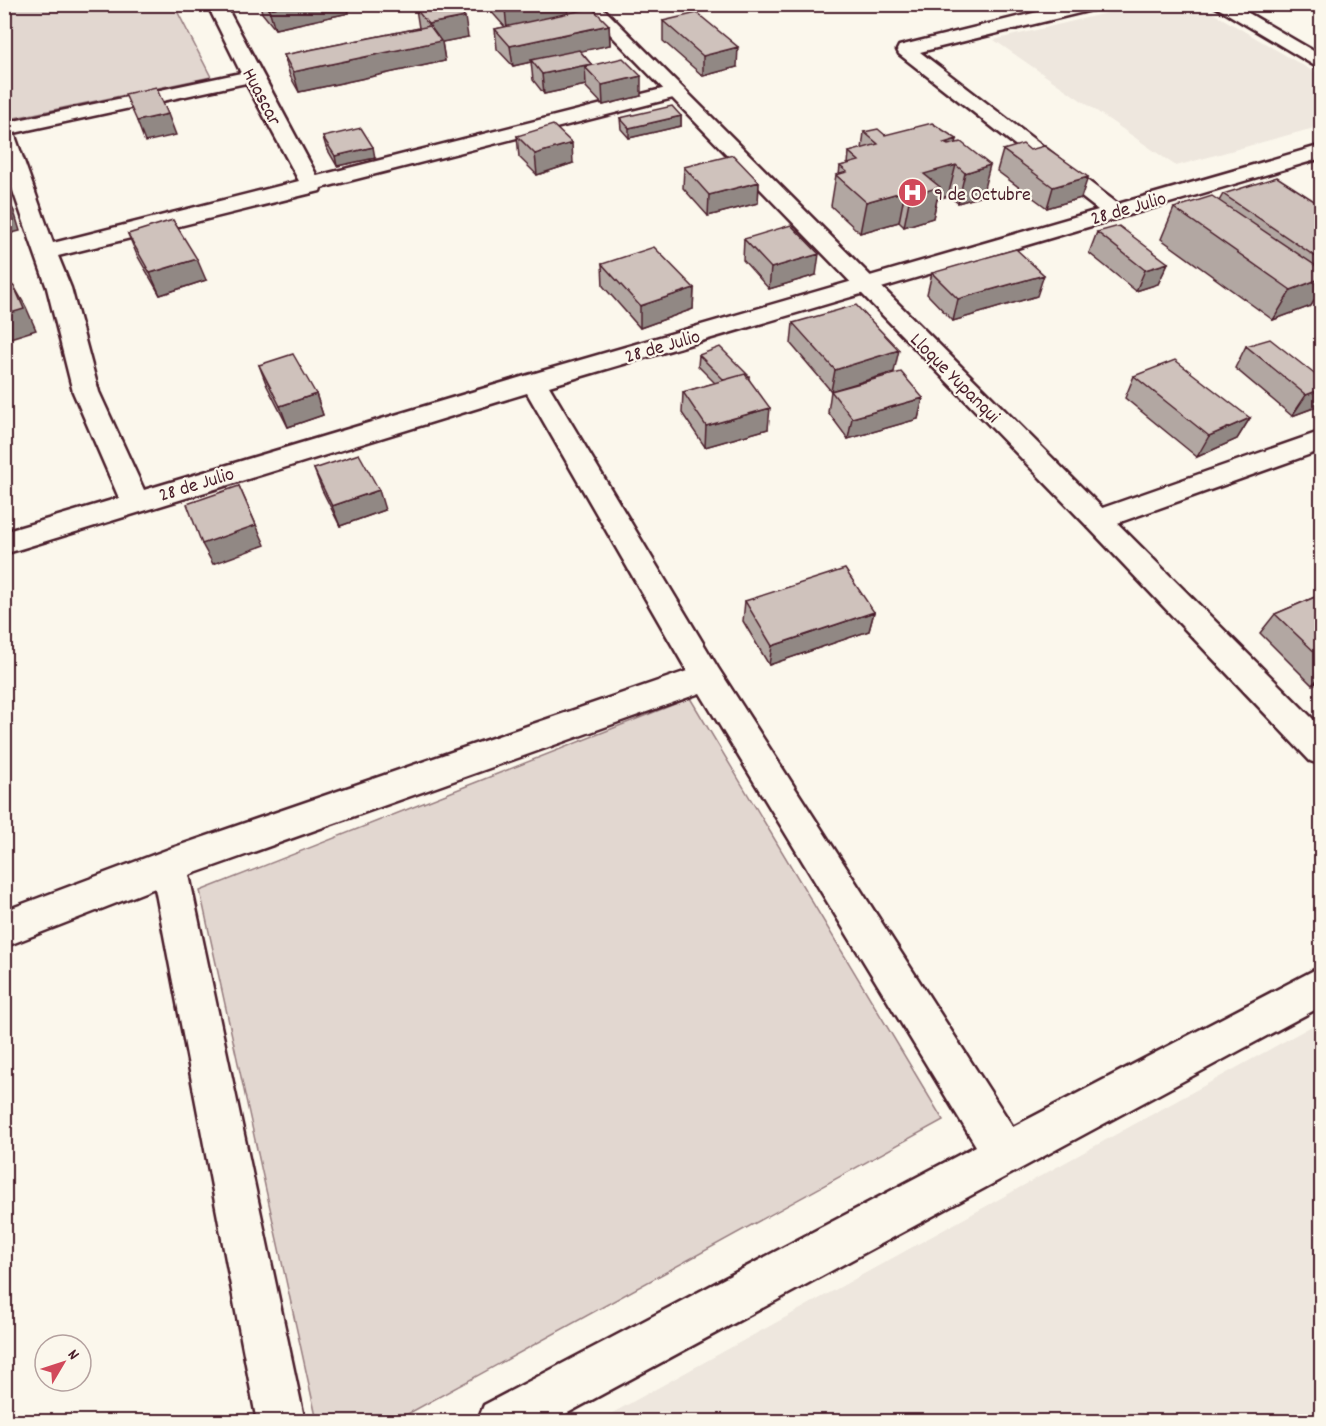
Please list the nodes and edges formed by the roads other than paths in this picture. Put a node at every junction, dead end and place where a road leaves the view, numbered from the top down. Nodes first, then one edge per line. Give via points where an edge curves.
1 (216, 4) edge
2 (589, 4) edge
3 (1094, 4) edge
4 (1219, 4) edge
5 (1322, 64) edge
6 (252, 76) junction
7 (674, 92) junction
8 (4, 131) edge
9 (1322, 151) edge
10 (312, 186) junction
11 (1113, 211) junction
12 (45, 252) junction
13 (866, 286) junction
14 (534, 382) junction
15 (1322, 440) edge
16 (135, 502) junction
17 (1098, 520) junction
18 (4, 543) edge
19 (707, 677) junction
20 (1322, 751) edge
21 (169, 866) junction
22 (4, 929) edge
23 (1322, 985) edge
24 (1005, 1153) junction
25 (281, 1422) edge
26 (501, 1422) edge

1 - 6 street, Huascar
2 - 7 street, Lloque Yupanqui
3 - 11 street via 906,50
4 - 5 street
6 - 8 street
6 - 10 street, Huascar
7 - 10 street
7 - 13 street, Lloque Yupanqui
8 - 12 street
9 - 11 street, 28 de Julio
10 - 12 street
11 - 13 street, 28 de Julio
12 - 16 street via 59,288 86,392
13 - 14 street, 28 de Julio
13 - 17 street, Lloque Yupanqui
14 - 16 street, 28 de Julio
14 - 19 street
15 - 17 street
16 - 18 street, 28 de Julio
17 - 20 street, Lloque Yupanqui
19 - 21 street
19 - 24 street
21 - 22 street
21 - 25 street
23 - 24 street
24 - 26 street

